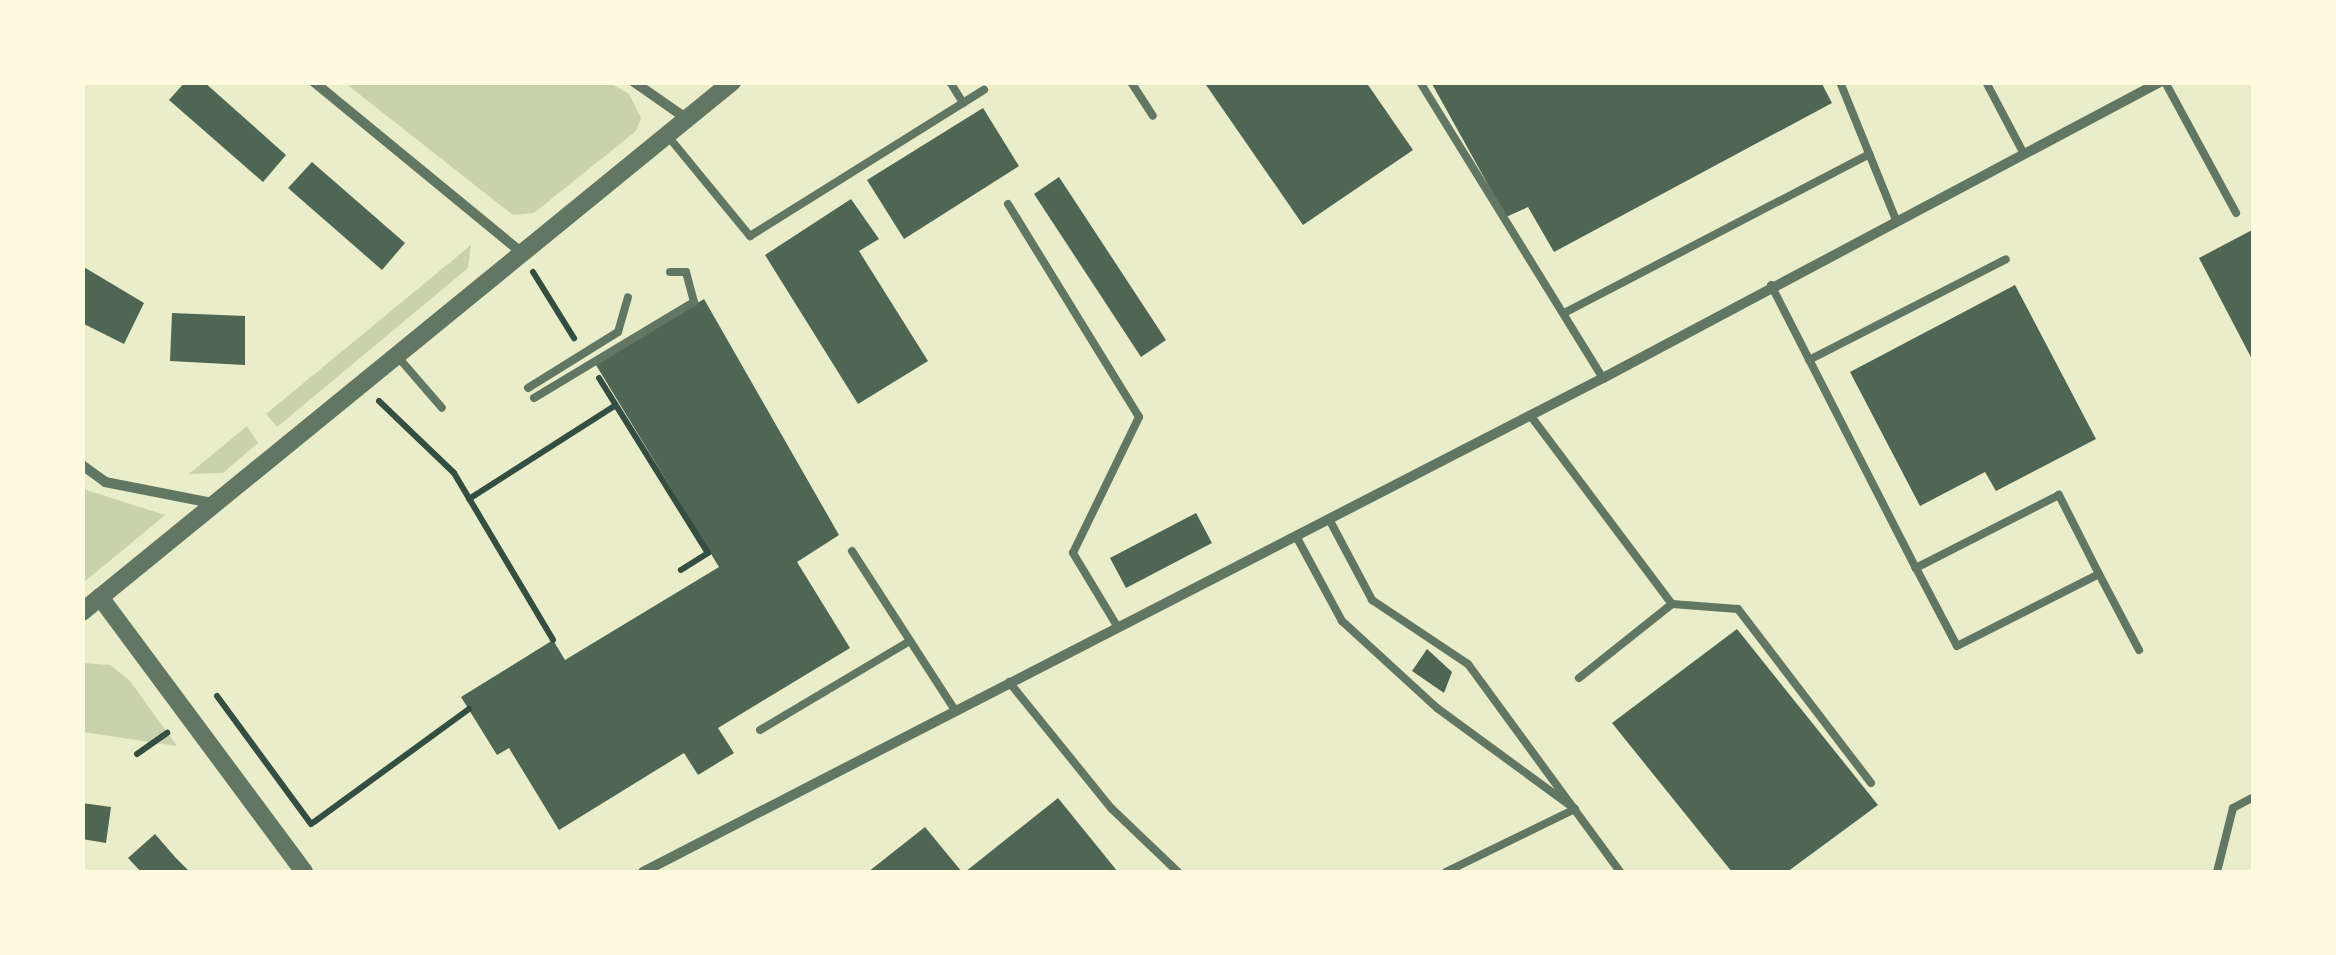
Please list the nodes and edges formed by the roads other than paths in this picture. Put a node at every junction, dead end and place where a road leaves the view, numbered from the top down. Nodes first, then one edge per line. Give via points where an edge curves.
1 (314, 82) edge
2 (634, 82) edge
3 (732, 82) edge
4 (950, 82) edge
5 (1131, 82) edge
6 (1420, 82) edge
7 (1840, 82) edge
8 (1986, 82) edge
9 (2162, 82) edge
10 (984, 90) dead end
11 (963, 103) junction
12 (1154, 116) dead end
13 (687, 119) junction
14 (668, 135) junction
15 (1869, 154) junction
16 (2024, 154) junction
17 (1008, 204) dead end
18 (2236, 213) dead end
19 (1896, 220) junction
20 (521, 252) junction
21 (2006, 259) dead end
22 (670, 272) dead end
23 (1771, 286) junction
24 (628, 298) dead end
25 (1566, 312) junction
26 (395, 354) junction
27 (1809, 360) junction
28 (1603, 378) junction
29 (528, 388) dead end
30 (534, 398) dead end
31 (442, 408) dead end
32 (1530, 416) junction
33 (82, 466) edge
34 (212, 503) junction
35 (1328, 519) junction
36 (1296, 536) junction
37 (852, 551) dead end
38 (1916, 568) junction
39 (2099, 574) junction
40 (100, 597) junction
41 (1672, 604) junction
42 (82, 612) edge
43 (1116, 626) junction
44 (910, 641) junction
45 (2138, 650) dead end
46 (1578, 678) dead end
47 (1010, 682) junction
48 (954, 710) junction
49 (760, 730) dead end
50 (1871, 783) dead end
51 (2254, 797) edge
52 (1575, 809) junction
53 (304, 872) edge
54 (643, 872) edge
55 (1178, 872) edge
56 (1446, 872) edge
57 (1620, 872) edge
58 (2216, 872) edge

1 - 20 street
2 - 13 street
3 - 13 street
4 - 11 lane
5 - 12 lane
6 - 25 lane via 1554,306
7 - 15 lane
8 - 16 lane
9 - 16 street
9 - 18 lane
10 - 11 lane
11 - 14 lane via 750,236
13 - 14 street
14 - 20 street
15 - 19 lane
15 - 25 lane
16 - 19 street
17 - 43 lane via 1139,417 1074,554
19 - 23 street
20 - 26 street
21 - 27 lane
22 - 30 lane via 686,272 694,302
23 - 27 lane
23 - 28 street
24 - 29 lane via 618,332
25 - 28 lane
26 - 31 lane
26 - 34 street
27 - 38 lane
28 - 32 street
32 - 35 street
32 - 41 lane
33 - 34 street via 105,482
34 - 40 street
35 - 36 street
35 - 52 lane via 1372,600 1468,664
36 - 43 street
36 - 52 lane via 1342,621 1437,708
37 - 44 lane
38 - 39 lane via 1957,646
38 - 39 lane via 2058,495
39 - 45 lane
40 - 42 street
40 - 53 street
41 - 46 lane
41 - 50 lane via 1738,609
43 - 47 street
44 - 48 lane
44 - 49 lane
47 - 48 street
47 - 55 lane via 1111,808
48 - 54 street
51 - 58 lane via 2233,808
52 - 56 lane
52 - 57 lane

